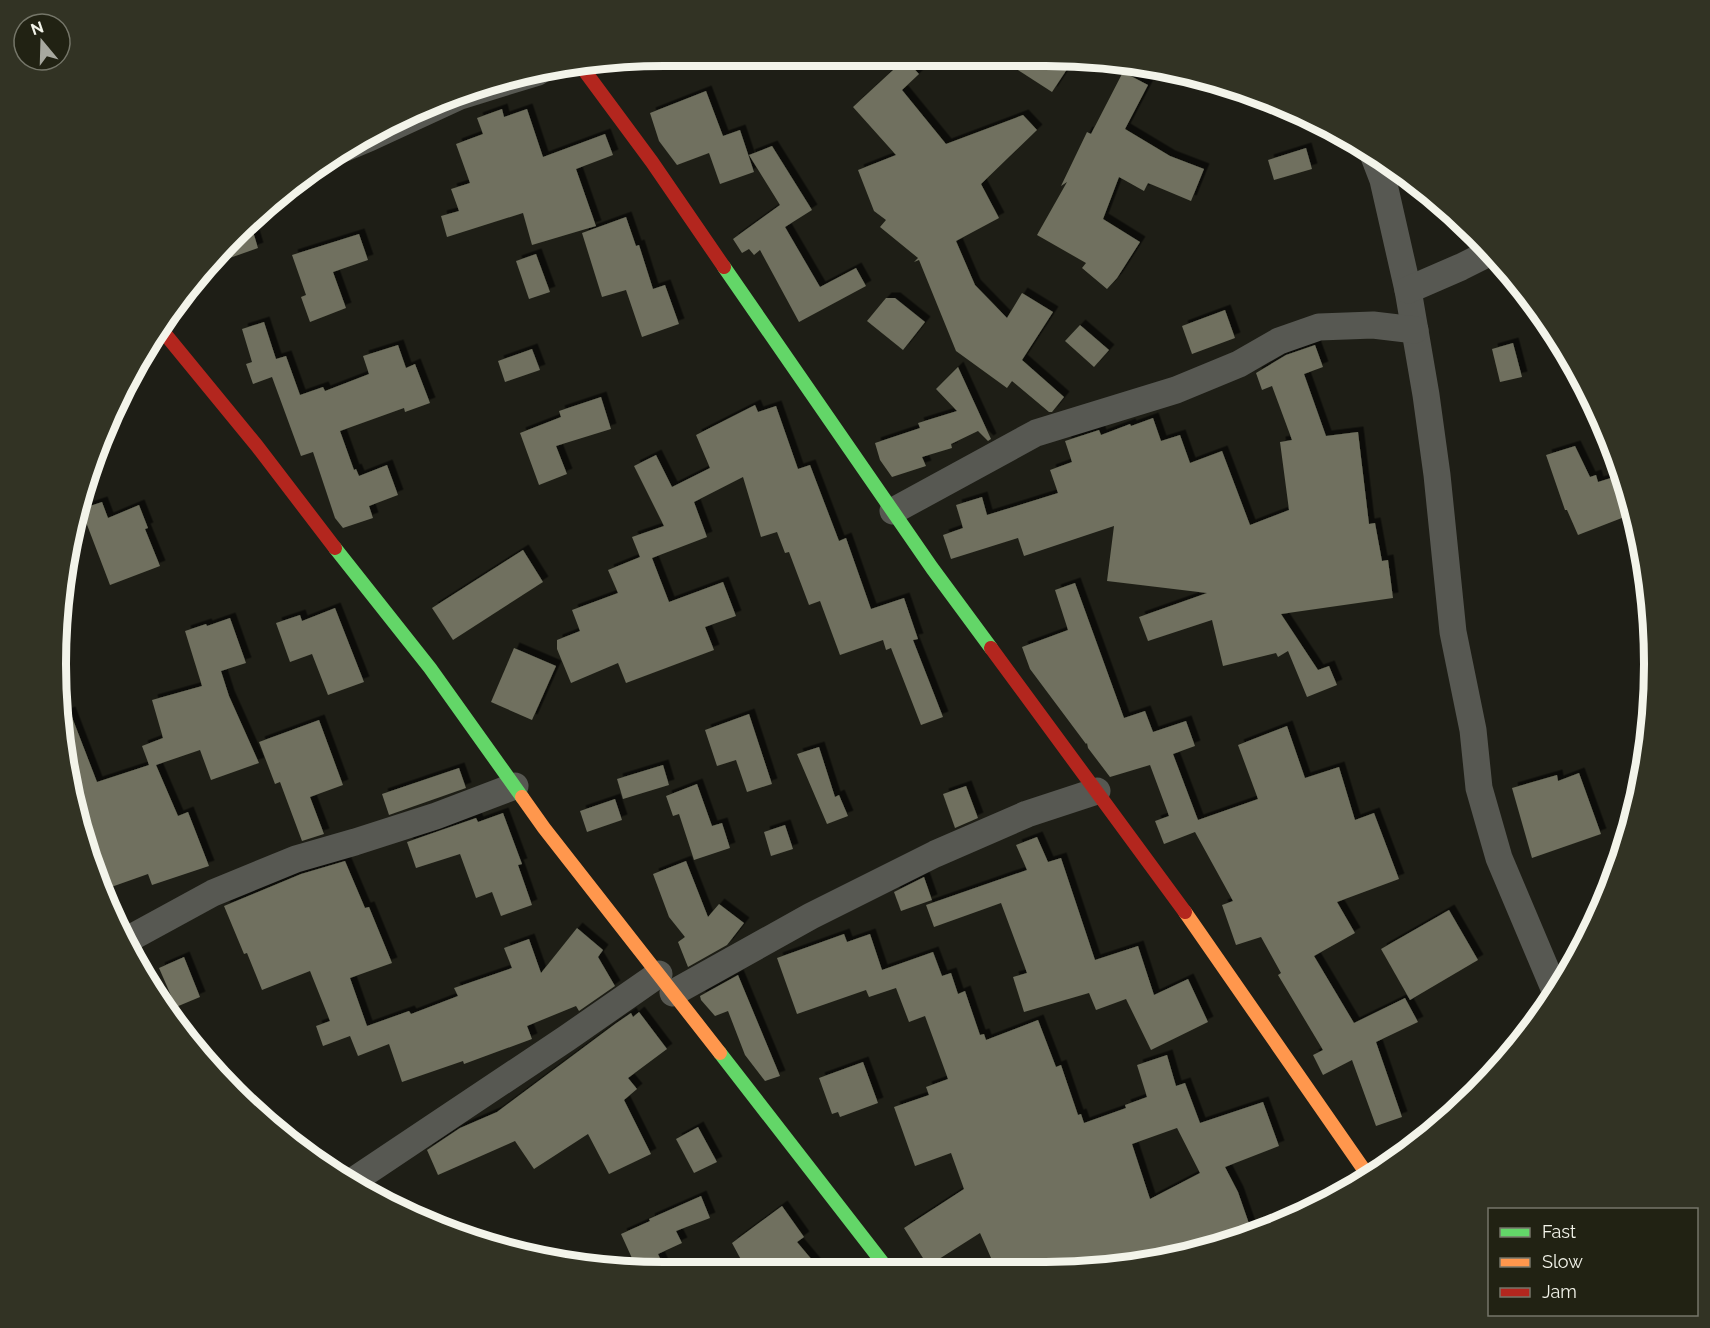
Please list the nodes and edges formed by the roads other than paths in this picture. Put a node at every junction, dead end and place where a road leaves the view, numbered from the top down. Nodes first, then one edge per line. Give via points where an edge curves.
1 (585, 71) edge
2 (1378, 167) edge
3 (1483, 256) edge
4 (1408, 290) junction
5 (1415, 330) junction
6 (165, 334) edge
7 (893, 512) junction
8 (515, 786) junction
9 (1097, 791) junction
10 (133, 937) edge
11 (1552, 983) edge
12 (666, 984) junction
13 (1364, 1170) edge
14 (358, 1178) edge
15 (882, 1262) edge

1 - 7 street
2 - 4 street
3 - 4 street
4 - 5 street
5 - 7 street via 1373,325 1319,327 1279,341 1239,364 1176,390 1036,433
5 - 11 street via 1437,475 1454,632 1473,730 1479,788 1499,858
6 - 8 street via 430,668
7 - 9 street
8 - 10 street via 436,816 296,858 213,893
8 - 12 street
9 - 12 street via 1027,814 935,854
9 - 13 street
12 - 14 street via 567,1038
12 - 15 street

